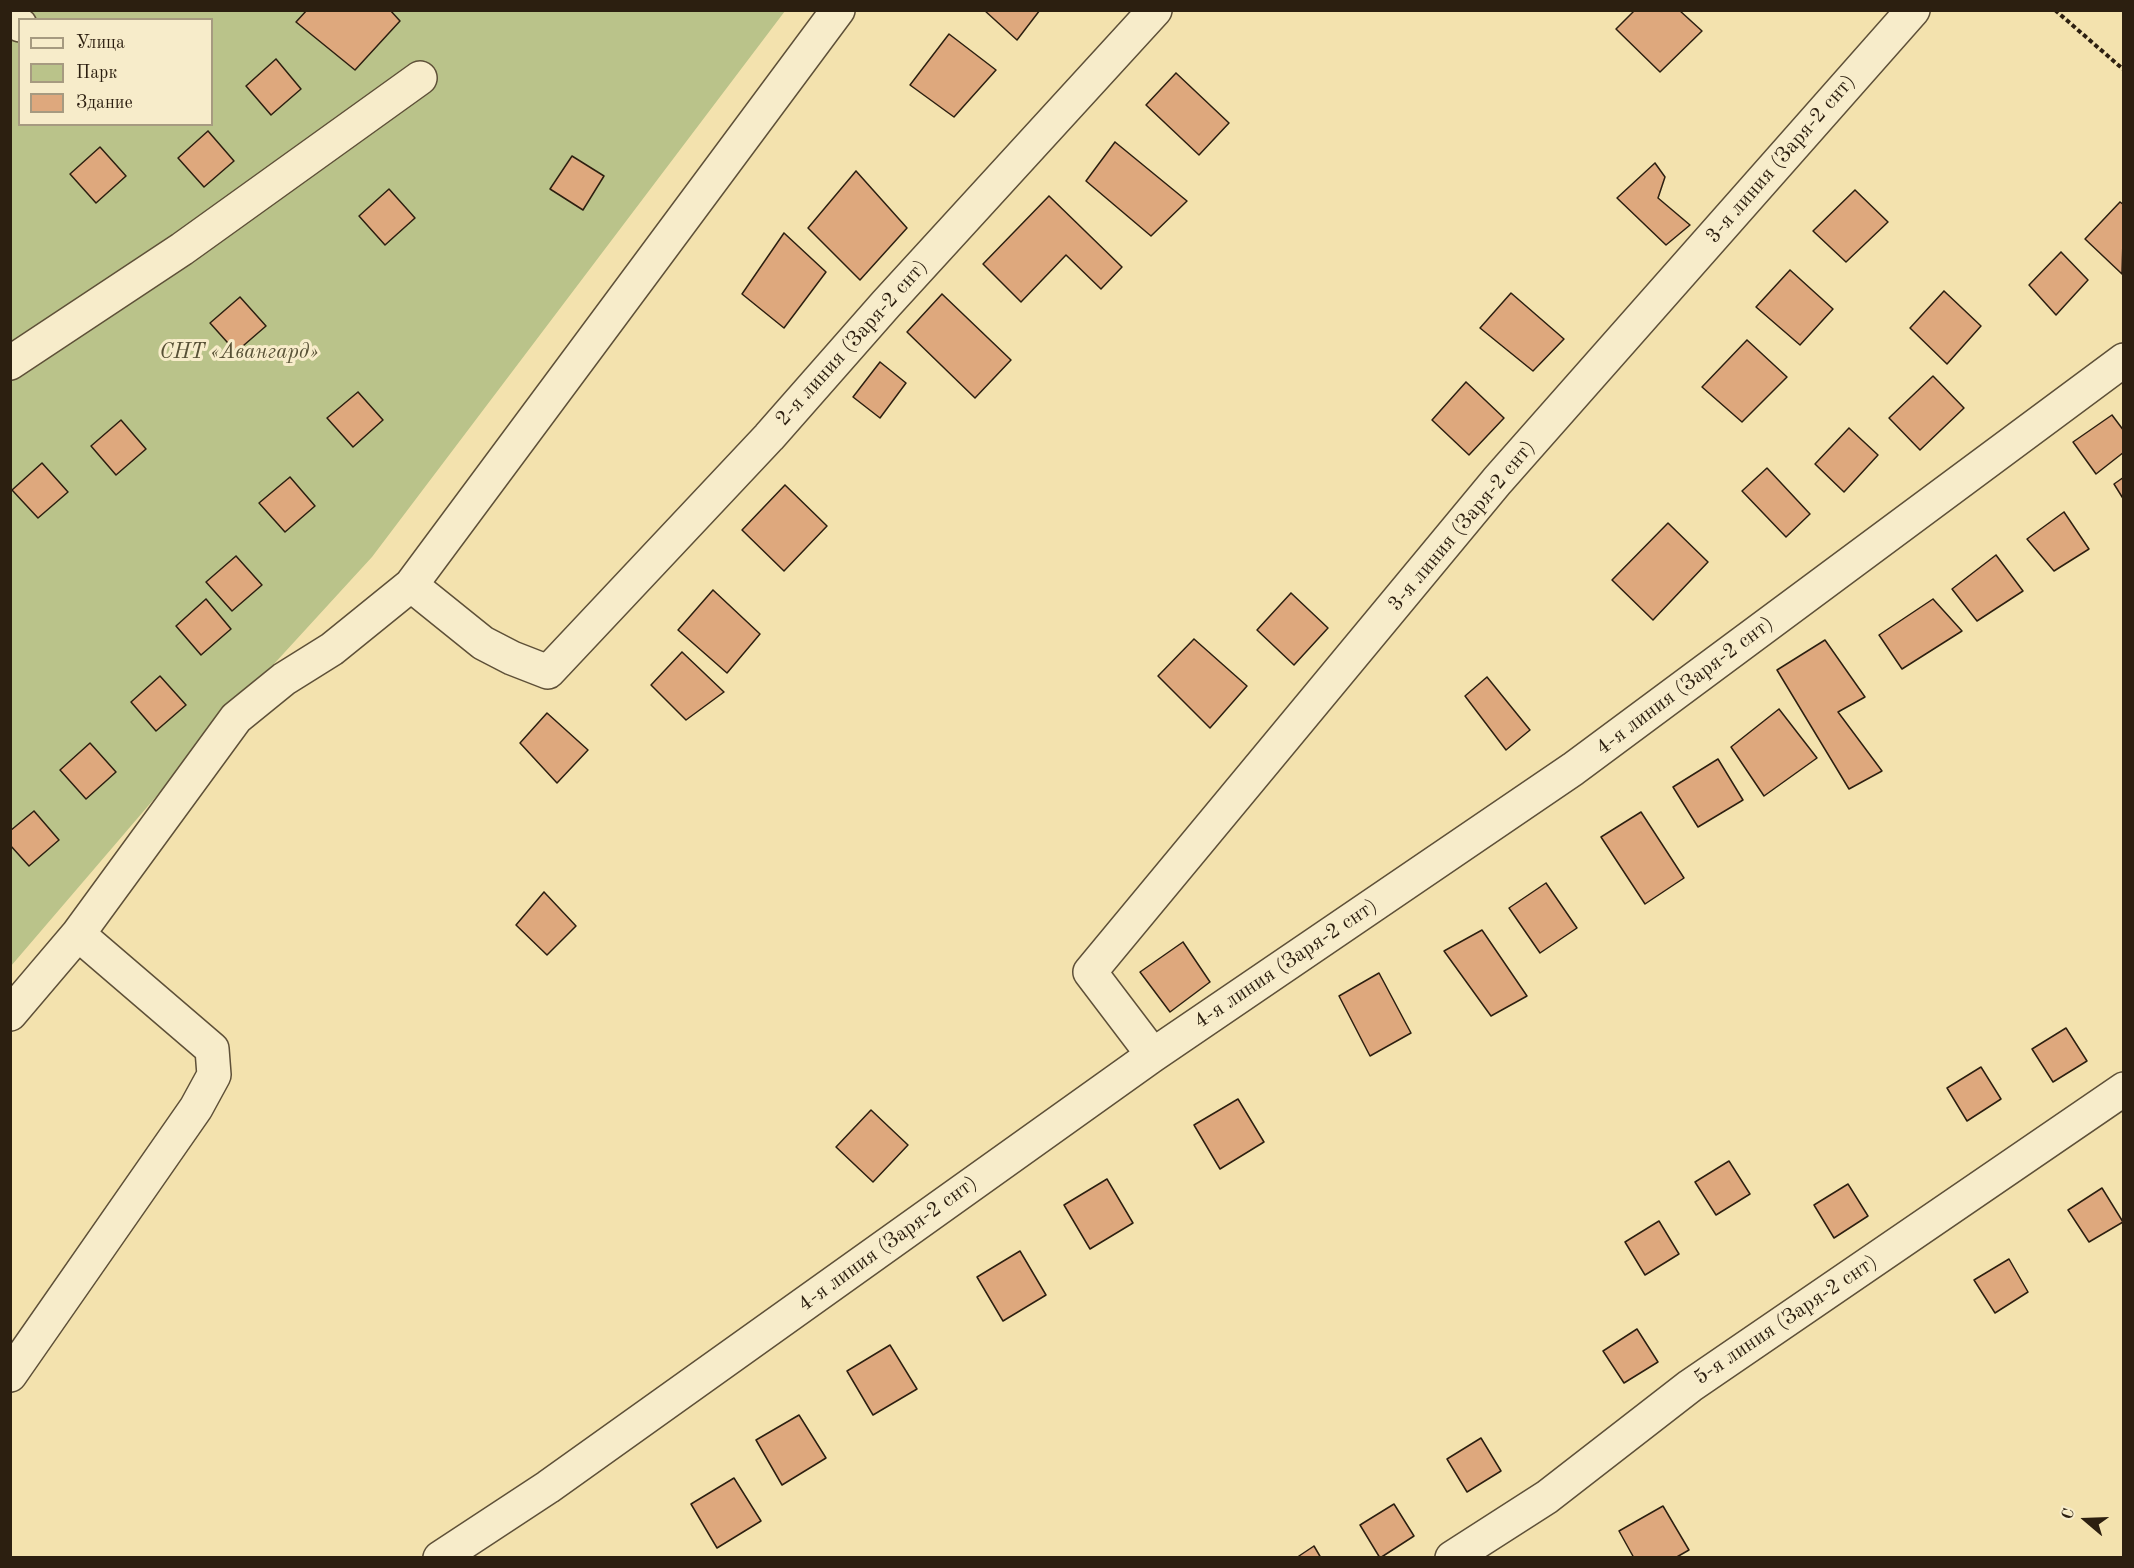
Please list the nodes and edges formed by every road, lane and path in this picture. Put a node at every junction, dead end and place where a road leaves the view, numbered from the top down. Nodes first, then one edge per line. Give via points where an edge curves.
1 (838, 10) edge
2 (1155, 10) edge
3 (1913, 10) edge
4 (2055, 10) edge
5 (2124, 70) edge
6 (420, 78) dead end
7 (2124, 360) edge
8 (10, 363) edge
9 (411, 585) junction
10 (78, 934) junction
11 (10, 1014) edge
12 (1153, 1055) junction
13 (2124, 1089) edge
14 (10, 1375) edge
15 (440, 1557) edge
16 (1452, 1557) edge

1 - 9 street
2 - 9 street, 2-я линия (Заря-2 снт) via 886,303 769,437 548,672 483,643
3 - 12 street, 3-я линия (Заря-2 снт) via 1497,481 1090,972
4 - 5 path
6 - 8 street via 182,249
7 - 12 street, 4-я линия (Заря-2 снт) via 1573,769
9 - 10 street via 332,649 236,718
10 - 11 street
10 - 14 street via 212,1050 214,1075 196,1108
12 - 15 street, 4-я линия (Заря-2 снт) via 548,1486
13 - 16 street, 5-я линия (Заря-2 снт) via 1690,1386 1547,1497

